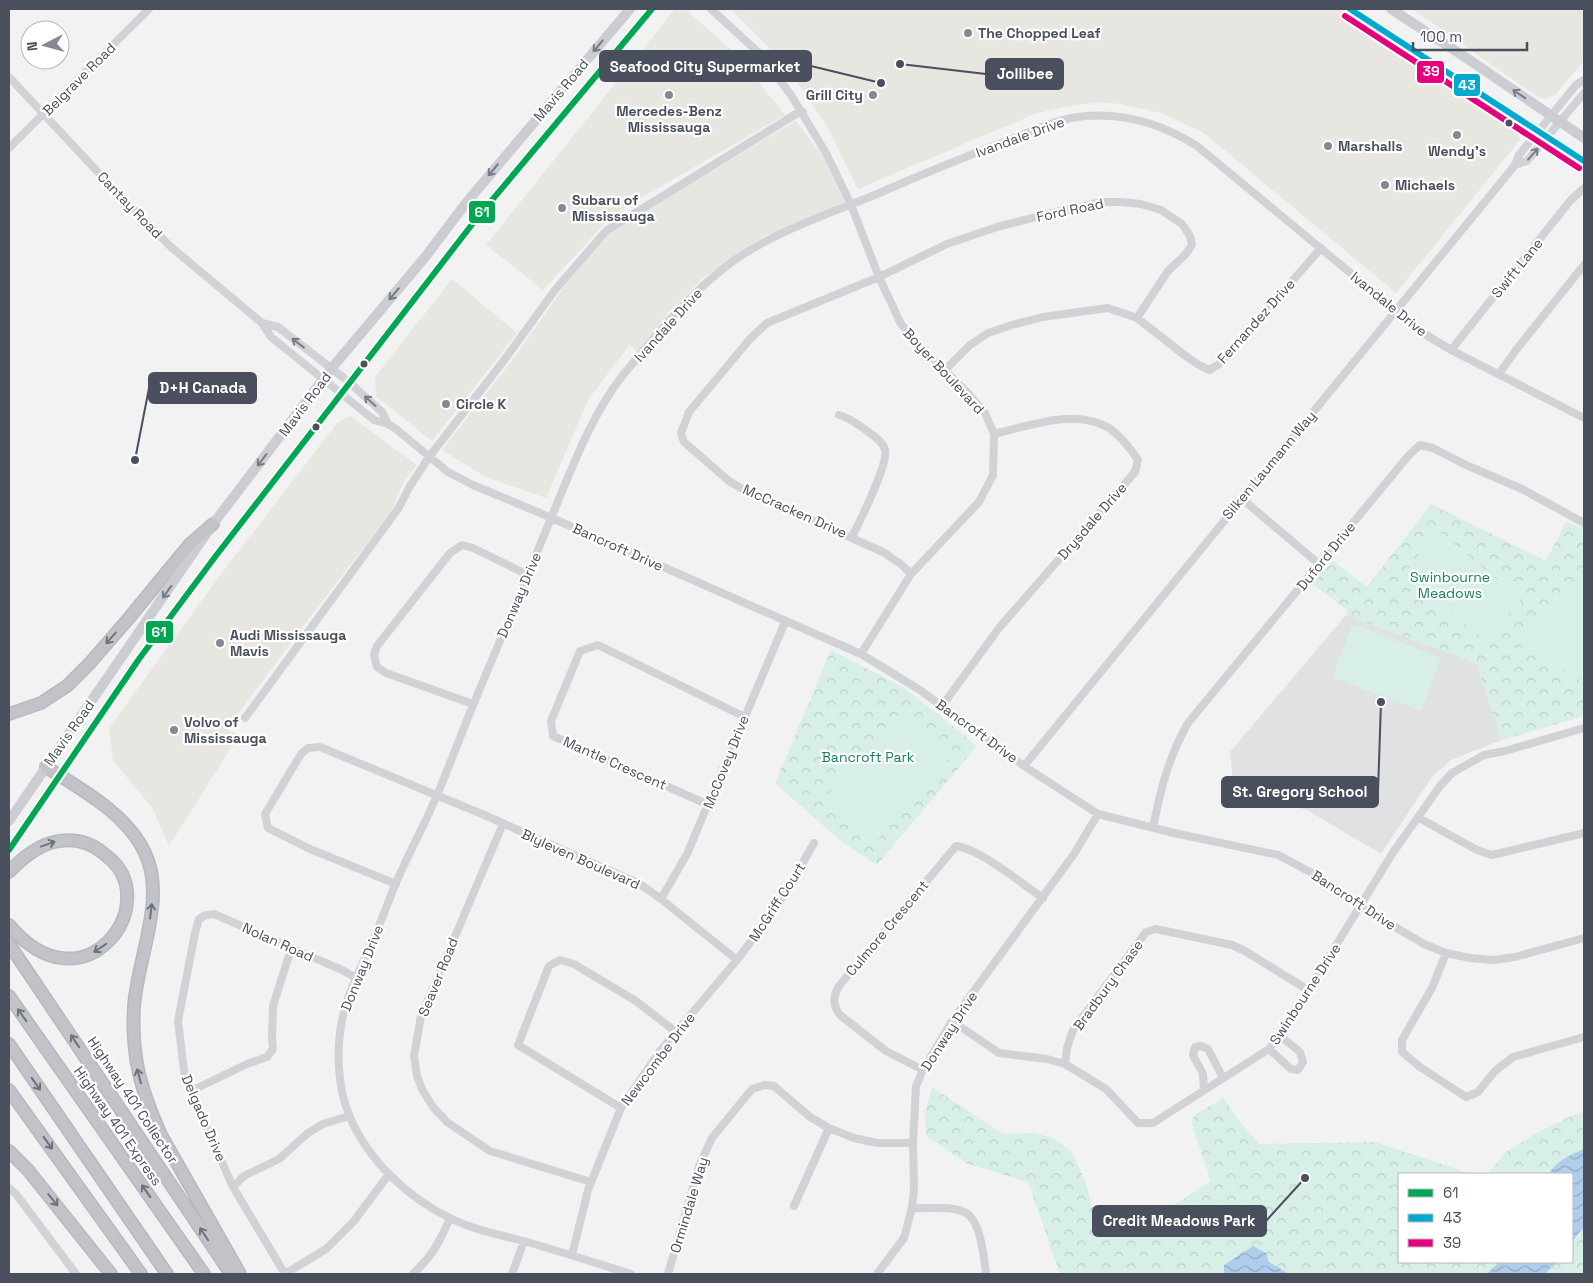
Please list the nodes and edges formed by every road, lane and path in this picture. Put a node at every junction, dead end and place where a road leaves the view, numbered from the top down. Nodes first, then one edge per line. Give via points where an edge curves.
1 (149, 9) edge
2 (630, 9) edge
3 (652, 9) edge
4 (711, 9) edge
5 (1350, 9) edge
6 (1391, 9) edge
7 (9, 76) edge
8 (1584, 80) edge
9 (1584, 93) edge
10 (802, 112) junction
11 (44, 114) junction
12 (1556, 118) junction
13 (1543, 134) junction
14 (1584, 138) edge
15 (9, 148) edge
16 (1584, 161) edge
17 (1584, 188) edge
18 (852, 205) junction
19 (1321, 248) junction
20 (1584, 265) edge
21 (879, 277) junction
22 (1398, 311) junction
23 (1137, 318) junction
24 (262, 323) junction
25 (1451, 350) junction
26 (331, 369) junction
27 (945, 370) junction
28 (1499, 374) junction
29 (323, 380) junction
30 (349, 382) junction
31 (340, 393) junction
32 (839, 416) dead end
33 (1584, 417) edge
34 (388, 424) junction
35 (994, 434) junction
36 (429, 457) junction
37 (1241, 498) junction
38 (552, 518) junction
39 (1584, 523) edge
40 (214, 524) junction
41 (852, 537) junction
42 (1319, 564) junction
43 (911, 574) junction
44 (528, 575) junction
45 (785, 622) junction
46 (861, 654) junction
47 (473, 704) junction
48 (942, 706) junction
49 (9, 714) edge
50 (745, 717) junction
51 (245, 718) dead end
52 (1584, 728) edge
53 (1024, 766) junction
54 (46, 768) junction
55 (59, 776) junction
56 (436, 796) junction
57 (709, 804) junction
58 (1098, 814) junction
59 (1419, 818) junction
60 (9, 821) edge
61 (503, 824) junction
62 (1153, 827) junction
63 (1584, 833) edge
64 (814, 843) dead end
65 (9, 850) edge
66 (9, 872) edge
67 (396, 884) junction
68 (1043, 898) junction
69 (661, 899) junction
70 (1361, 906) junction
71 (199, 919) joint
72 (9, 925) edge
73 (1584, 938) edge
74 (9, 944) edge
75 (291, 949) junction
76 (1446, 953) junction
77 (738, 960) junction
78 (356, 978) junction
79 (1308, 990) junction
80 (9, 996) edge
81 (952, 1021) junction
82 (676, 1032) junction
83 (1279, 1035) junction
84 (1584, 1037) edge
85 (9, 1044) edge
86 (1269, 1049) junction
87 (1065, 1064) junction
88 (923, 1070) junction
89 (1223, 1078) junction
90 (9, 1090) edge
91 (1204, 1090) junction
92 (191, 1091) junction
93 (620, 1108) junction
94 (349, 1116) junction
95 (829, 1128) junction
96 (913, 1143) junction
97 (9, 1151) edge
98 (389, 1174) junction
99 (590, 1182) junction
100 (233, 1187) junction
101 (9, 1188) edge
102 (794, 1206) dead end
103 (912, 1208) junction
104 (450, 1218) junction
105 (524, 1241) junction
106 (572, 1255) junction
107 (76, 1274) edge
108 (111, 1274) edge
109 (141, 1274) edge
110 (167, 1274) edge
111 (204, 1274) edge
112 (231, 1274) edge
113 (240, 1274) edge
114 (285, 1274) edge
115 (413, 1274) edge
116 (512, 1274) edge
117 (631, 1274) edge
118 (668, 1274) edge
119 (877, 1274) edge
120 (986, 1274) edge

1 - 11 street, Belgrave Road
2 -> 26 main road, Mavis Road
3 - 30 main road, Mavis Road via 477,218
4 - 10 street, Boyer Boulevard via 758,54
5 - 13 main road
12 -> 6 main road
7 - 11 street, Cantay Road
8 - 12 street via 1576,85
9 - 12 street
10 - 18 street, Boyer Boulevard
10 - 36 street via 606,231 555,290
11 - 15 street, Belgrave Road
11 - 24 street, Cantay Road via 172,247
12 - 13 street, Silken Laumann Way
12 - 14 main road
13 - 16 main road
13 - 22 street, Silken Laumann Way via 1527,160 1515,165
17 - 25 street, Swift Lane via 1570,201
18 - 19 street, Ivandale Drive via 920,174 1052,123 1085,116 1115,116 1154,125 1197,146
18 - 21 street, Boyer Boulevard
18 - 38 street, Ivandale Drive via 754,248 694,294 610,395 585,441
19 - 22 street, Ivandale Drive
19 - 23 street, Fernandez Drive via 1233,349 1209,370 1186,357
20 - 28 street
21 - 23 street, Ford Road via 947,244 997,227 1102,202 1141,204 1161,210 1182,224 1192,245 1168,271
21 - 27 street, Boyer Boulevard via 902,324
21 - 41 street, McCracken Drive via 767,323 689,412 681,433 684,442 729,481
22 - 25 street, Ivandale Drive via 1422,333
22 - 37 street, Silken Laumann Way
23 - 27 street, Fernandez Drive via 1108,308 1012,324 988,333 970,345
26 -> 24 street, Cantay Road via 278,327
24 - 29 street, Cantay Road via 271,337
25 - 28 street, Ivandale Drive
26 - 29 main road, Mavis Road
26 - 30 street, Cantay Road
27 - 35 street, Boyer Boulevard via 985,413
28 - 33 street, Ivandale Drive
29 - 31 street, Cantay Road
29 -> 40 main road, Mavis Road
30 - 31 main road, Mavis Road
34 -> 30 street, Bancroft Drive via 382,412
31 - 34 street, Bancroft Drive via 374,420
31 - 55 main road, Mavis Road via 145,651
32 - 41 street via 856,423 886,451 882,468
34 - 36 street, Bancroft Drive
35 - 43 street, Boyer Boulevard via 993,475 979,502
35 - 48 street, Drysdale Drive via 1066,418 1086,420 1105,426 1130,447 1138,460 1135,472 999,628
36 - 38 street, Bancroft Drive via 473,485
36 - 51 street via 398,509
37 - 42 street
37 - 53 street, Silken Laumann Way
38 - 44 street, Donway Drive
38 - 45 street, Bancroft Drive
39 - 42 street, Duford Drive via 1522,489 1420,445 1409,454
40 -> 49 highway via 190,544 67,686 41,703
40 -> 54 main road, Mavis Road
41 - 43 street, McCracken Drive via 883,552
42 - 62 street, Duford Drive via 1188,724 1166,769
43 - 46 street, Boyer Boulevard
44 - 47 street, Donway Drive
44 - 47 street via 462,545 450,553 377,646 374,655 376,667
45 - 46 street, Bancroft Drive
45 - 50 street, McCovey Drive
46 - 48 street, Bancroft Drive
47 - 56 street, Donway Drive
48 - 53 street, Bancroft Drive
50 - 57 street, McCovey Drive
50 - 57 street, Mantle Crescent via 598,645 580,651 550,721 553,736
52 - 59 street, Swinbourne Drive via 1484,755 1452,773
53 - 58 street, Bancroft Drive
54 - 55 highway
54 - 60 main road, Mavis Road
55 - 65 main road, Mavis Road
113 -> 55 highway via 161,1135 138,1072 134,1006 153,891 146,854 129,829
56 - 61 street, Blyleven Boulevard
56 - 67 street, Donway Drive
56 - 67 street, Blyleven Boulevard via 320,747 308,748 301,754 265,814 268,828
57 - 69 street, McCovey Drive via 687,854
58 - 62 street, Bancroft Drive
58 - 68 street, Donway Drive
59 - 63 street via 1492,855
59 - 70 street, Swinbourne Drive via 1392,854
61 - 69 street, Blyleven Boulevard via 640,884
61 - 99 street, Seaver Road via 421,1016 414,1056 417,1076 423,1091 447,1122 490,1151
62 - 70 street, Bancroft Drive via 1278,855 1318,876
64 - 77 street, McGriff Court via 783,897
66 -> 72 highway via 30,852 55,841 70,840 97,848 111,859 123,874 126,888 121,925 112,939 98,951 83,957 55,958 41,953
67 - 78 street, Donway Drive
68 - 81 street, Donway Drive
68 - 88 street, Culmore Crescent via 976,852 956,846 839,986 833,997 840,1015 886,1051
69 - 77 street, Blyleven Boulevard
70 - 76 street, Bancroft Drive via 1424,944
70 - 79 street, Swinbourne Drive
71 - 75 street, Nolan Road via 214,914
71 - 92 street, Delgado Drive via 178,1021 185,1078
73 - 76 street, Bancroft Drive via 1493,960
112 -> 74 highway, Highway 401 Collector
75 - 78 street, Nolan Road
75 - 92 street via 273,1006 273,1050 267,1057
76 - 84 street via 1432,988 1402,1040 1402,1052 1466,1097 1478,1092 1494,1071 1513,1057
77 - 82 street, Newcombe Drive
78 - 94 street, Donway Drive via 344,1008 339,1036 341,1086
79 - 83 street, Swinbourne Drive
79 - 87 street, Bradbury Chase via 1232,946 1156,929 1146,932 1074,1030
111 -> 80 highway, Highway 401 Express
81 - 87 street, Swinbourne Drive via 999,1053
81 - 88 street, Donway Drive
82 - 93 street, Newcombe Drive
82 - 93 street via 636,1001 574,964 560,960 549,966 518,1045
83 - 86 street, Swinbourne Drive
83 - 86 street via 1300,1052 1303,1062 1298,1070 1291,1069
85 -> 110 highway
86 - 89 street, Swinbourne Drive
87 - 91 street, Swinbourne Drive via 1106,1089 1138,1123 1153,1123
88 - 96 street, Donway Drive via 916,1086
89 - 91 street, Swinbourne Drive
89 - 91 street via 1208,1049 1195,1047 1193,1054 1202,1074
90 -> 109 highway
92 - 100 street, Delgado Drive
93 - 99 street, Newcombe Drive
94 - 98 street, Donway Drive via 367,1148
94 - 100 street via 323,1124 308,1133 279,1158 244,1176
95 - 96 street, Ormindale Way via 877,1143
95 - 102 street
95 - 118 street, Ormindale Way via 810,1117 774,1086 752,1089 712,1138 699,1166
96 - 103 street, Donway Drive
97 -> 108 highway
98 - 104 street, Donway Drive via 419,1200
98 - 114 street via 354,1220 326,1249
99 - 106 street, Newcombe Drive
100 - 114 street, Delgado Drive
101 - 107 street
103 - 119 street, Donway Drive via 904,1238
103 - 120 street via 954,1209 968,1213 976,1225
104 - 105 street, Donway Drive
104 - 115 street via 436,1249
105 - 106 street, Donway Drive
105 - 116 street
106 - 117 street, Donway Drive

